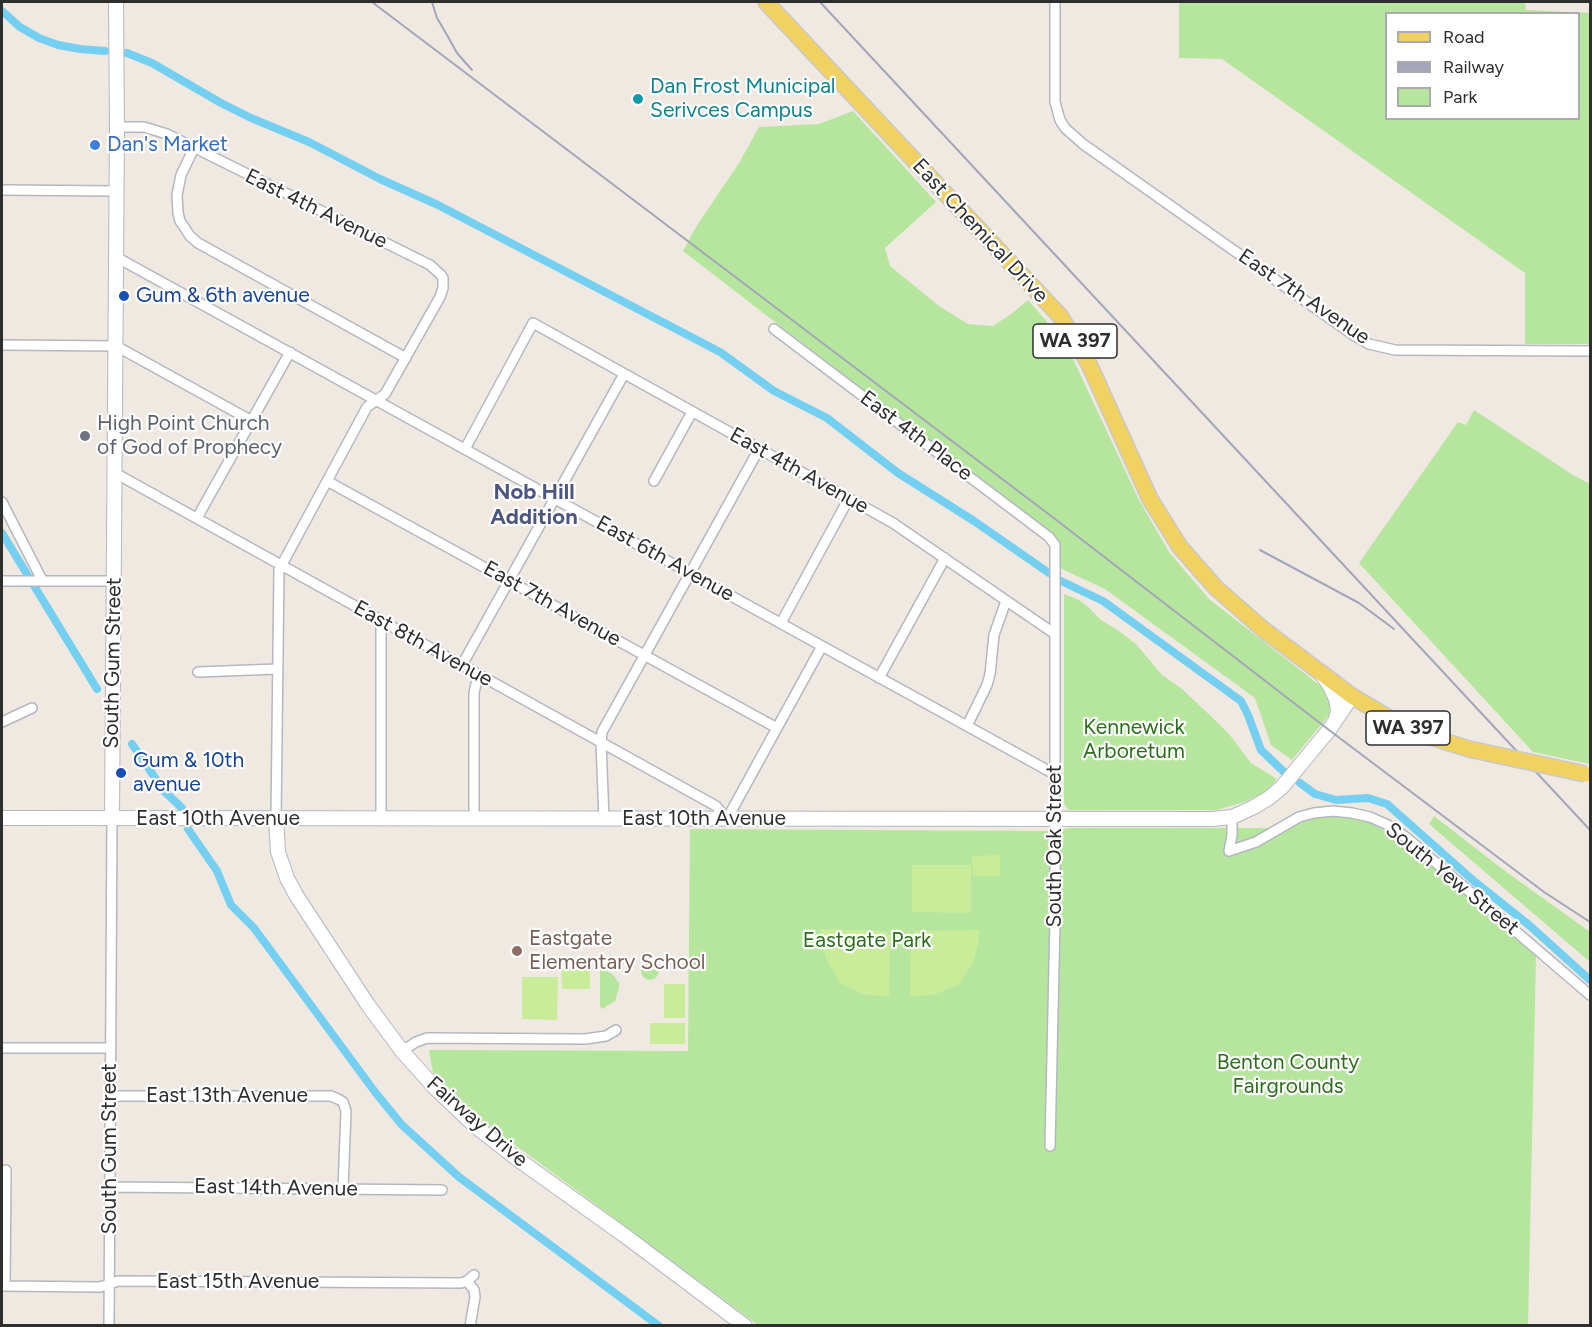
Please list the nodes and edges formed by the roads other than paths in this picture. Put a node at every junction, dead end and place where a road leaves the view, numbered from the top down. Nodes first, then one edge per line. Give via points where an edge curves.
1 (116, 2) edge
2 (766, 2) edge
3 (1055, 2) edge
4 (117, 127) junction
5 (194, 148) junction
6 (2, 190) edge
7 (116, 191) junction
8 (116, 257) junction
9 (774, 329) dead end
10 (2, 345) edge
11 (116, 346) junction
12 (1590, 351) edge
13 (290, 352) junction
14 (405, 358) junction
15 (624, 374) junction
16 (377, 400) junction
17 (692, 412) junction
18 (252, 421) junction
19 (465, 449) junction
20 (759, 449) junction
21 (115, 473) junction
22 (327, 481) junction
23 (654, 481) dead end
24 (555, 498) junction
25 (849, 498) junction
26 (2, 502) edge
27 (197, 518) junction
28 (1055, 545) joint
29 (945, 558) junction
30 (281, 565) junction
31 (690, 573) junction
32 (34, 580) junction
33 (2, 581) edge
34 (114, 581) junction
35 (509, 581) junction
36 (1006, 601) junction
37 (381, 621) junction
38 (780, 623) junction
39 (1055, 634) junction
40 (822, 646) junction
41 (645, 656) junction
42 (462, 665) junction
43 (277, 669) junction
44 (198, 672) dead end
45 (1319, 672) junction
46 (481, 676) junction
47 (879, 678) junction
48 (1352, 696) junction
49 (32, 708) dead end
50 (1336, 719) junction
51 (2, 722) edge
52 (967, 726) junction
53 (777, 728) junction
54 (601, 742) junction
55 (1056, 775) junction
56 (1588, 775) edge
57 (1232, 817) junction
58 (2, 818) edge
59 (112, 818) junction
60 (276, 819) junction
61 (381, 819) junction
62 (474, 819) junction
63 (603, 819) junction
64 (727, 819) junction
65 (1056, 819) junction
66 (1590, 995) edge
67 (616, 1030) dead end
68 (2, 1048) edge
69 (111, 1048) junction
70 (402, 1051) junction
71 (110, 1096) junction
72 (1050, 1146) dead end
73 (6, 1170) dead end
74 (110, 1187) junction
75 (343, 1189) junction
76 (442, 1190) dead end
77 (109, 1284) junction
78 (3, 1286) edge
79 (109, 1326) edge
80 (470, 1326) edge
81 (745, 1326) edge

1 - 4 street, South Gum Street
2 - 45 main road, East Chemical Drive / WA 397 via 1061,318 1089,364 1149,499 1180,547 1216,588
3 - 12 street, East 7th Avenue via 1055,102 1065,128 1354,336 1395,350
4 - 5 street, East 4th Avenue via 156,130
4 - 7 street, South Gum Street
5 - 14 street via 181,175 177,195 180,221 190,236
5 - 14 street, East 4th Avenue via 430,265 443,278 443,288
6 - 7 street
7 - 8 street, South Gum Street
8 - 11 street, South Gum Street
8 - 13 street, East 6th Avenue
9 - 28 street, East 4th Place
10 - 11 street
11 - 18 street
11 - 21 street, South Gum Street
13 - 16 street, East 6th Avenue
13 - 18 street
14 - 16 street via 385,394
15 - 17 street, East 4th Avenue
15 - 19 street, East 4th Avenue via 533,323
15 - 24 street
16 - 19 street, East 6th Avenue
16 - 22 street via 367,407
17 - 20 street, East 4th Avenue
17 - 23 street
18 - 27 street
19 - 24 street, East 6th Avenue
20 - 25 street, East 4th Avenue
20 - 31 street
21 - 27 street, East 8th Avenue
21 - 34 street, South Gum Street
22 - 30 street
22 - 35 street, East 7th Avenue
24 - 31 street, East 6th Avenue
24 - 35 street
25 - 29 street, East 4th Avenue
25 - 38 street
26 - 32 street
27 - 30 street, East 8th Avenue
28 - 39 street, South Oak Street
29 - 36 street, East 4th Avenue
29 - 47 street
30 - 37 street, East 8th Avenue
30 - 43 street
31 - 38 street, East 6th Avenue
31 - 41 street
32 - 33 street
32 - 34 street
34 - 59 street, South Gum Street
35 - 41 street, East 7th Avenue
35 - 42 street
36 - 39 street, East 4th Avenue
36 - 52 street via 994,635 987,685
37 - 42 street, East 8th Avenue
37 - 61 street
38 - 40 street, East 6th Avenue
39 - 55 street, South Oak Street
40 - 47 street, East 6th Avenue
40 - 53 street
41 - 53 street, East 7th Avenue
41 - 54 street via 602,732
42 - 46 street, East 8th Avenue
43 - 44 street
43 - 60 street
45 - 48 main road, East Chemical Drive / WA 397
45 - 50 street via 1336,699
46 - 54 street, East 8th Avenue
46 - 62 street via 474,693
47 - 52 street, East 6th Avenue
48 - 50 street, East 10th Avenue
48 - 56 main road, East Chemical Drive / WA 397, bridge via 1424,735
49 - 51 street
50 - 57 street, East 10th Avenue via 1282,787
52 - 55 street, East 6th Avenue
53 - 64 street
54 - 63 street
54 - 64 street, East 8th Avenue via 716,806
55 - 65 street, South Oak Street
57 - 65 street, East 10th Avenue
57 - 66 street, South Yew Street via 1229,851 1314,813 1352,813 1388,825
58 - 59 street, East 10th Avenue
59 - 60 street, East 10th Avenue
59 - 69 street, South Gum Street
60 - 61 street, East 10th Avenue
60 - 70 street, Fairway Drive via 278,852 291,887
61 - 62 street, East 10th Avenue
62 - 63 street, East 10th Avenue
63 - 64 street, East 10th Avenue
64 - 65 street, East 10th Avenue
65 - 72 street, South Oak Street
67 - 70 street via 585,1039 427,1038
68 - 69 street
69 - 71 street, South Gum Street
70 - 81 street, Fairway Drive via 436,1089 516,1158
71 - 74 street, South Gum Street
71 - 75 street, East 13th Avenue via 331,1096 343,1102 346,1111
73 - 78 street
74 - 75 street, East 14th Avenue
74 - 77 street, South Gum Street
75 - 76 street, East 14th Avenue
77 - 78 street, East 15th Avenue
77 - 79 street, South Gum Street
77 - 80 street, East 15th Avenue via 461,1283 470,1278 475,1297

